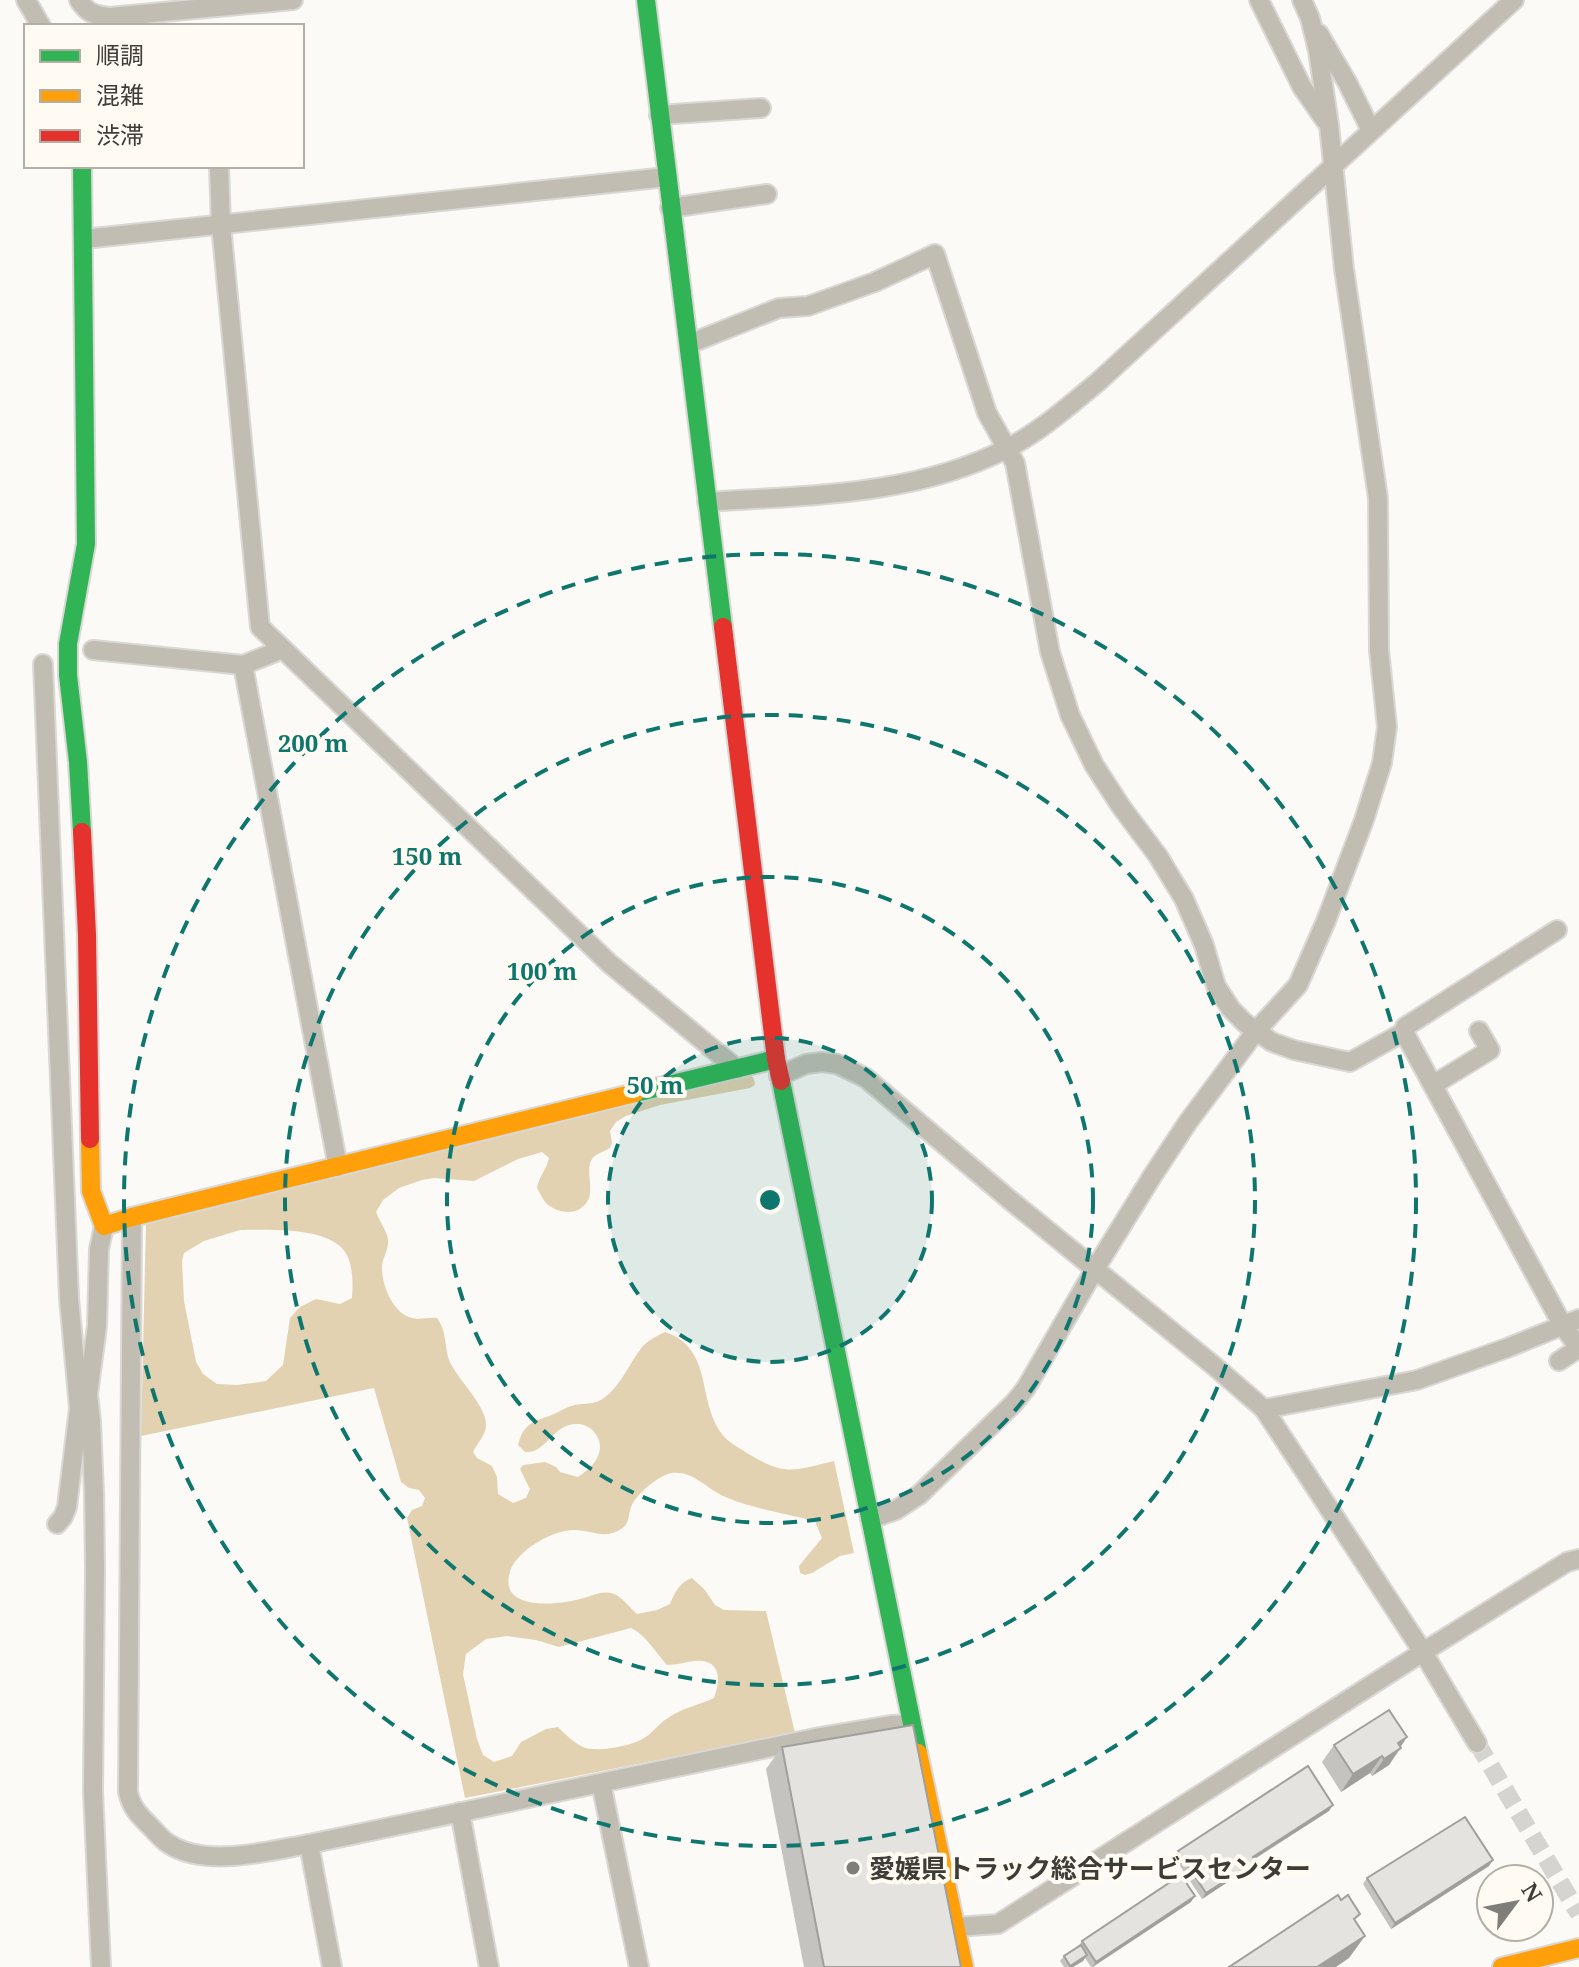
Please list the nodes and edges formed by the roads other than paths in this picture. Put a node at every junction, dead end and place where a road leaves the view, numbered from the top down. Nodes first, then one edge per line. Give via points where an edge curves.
1 (26, 0) edge
2 (79, 0) edge
3 (293, 0) edge
4 (646, 0) edge
5 (1259, 0) edge
6 (1302, 0) edge
7 (1514, 0) edge
8 (216, 17) edge
9 (1310, 18) junction
10 (40, 24) edge
11 (761, 108) dead end
12 (659, 115) junction
13 (1329, 125) junction
14 (1371, 130) junction
15 (1334, 164) junction
16 (82, 168) edge
17 (219, 168) edge
18 (667, 177) junction
19 (767, 194) dead end
20 (670, 208) junction
21 (221, 225) junction
22 (84, 239) junction
23 (689, 344) junction
24 (1008, 448) junction
25 (707, 502) junction
26 (283, 649) junction
27 (93, 650) dead end
28 (43, 664) dead end
29 (243, 665) junction
30 (1557, 930) dead end
31 (1256, 1031) junction
32 (1479, 1031) dead end
33 (1404, 1032) junction
34 (778, 1067) junction
35 (737, 1069) junction
36 (1433, 1085) junction
37 (338, 1167) junction
38 (132, 1217) junction
39 (104, 1226) junction
40 (1095, 1269) junction
41 (1571, 1322) edge
42 (1559, 1361) dead end
43 (83, 1401) junction
44 (1264, 1409) junction
45 (870, 1519) junction
46 (57, 1524) dead end
47 (1579, 1559) edge
48 (1423, 1652) junction
49 (912, 1724) junction
50 (1477, 1743) tunnel mouth
51 (601, 1783) junction
52 (460, 1812) junction
53 (309, 1844) junction
54 (956, 1927) junction
55 (1579, 1948) edge
56 (101, 1967) edge
57 (332, 1967) edge
58 (489, 1967) edge
59 (639, 1967) edge
60 (964, 1967) edge
61 (1502, 1967) edge

1 - 10 street
2 - 8 street via 88,13 109,17
3 - 8 street
4 - 12 main road
5 - 13 street via 1302,87
6 - 9 street
7 - 14 street
9 - 13 street
9 - 14 street
11 - 12 street
12 - 18 main road
13 - 15 street
14 - 15 street
15 - 24 street via 1099,381
15 - 31 street via 1378,498 1379,650 1387,727 1364,820 1313,952 1298,985
16 - 22 main road
17 - 21 street
18 - 20 main road
18 - 21 street
19 - 20 street
20 - 23 main road
21 - 22 street
21 - 26 street via 260,627
22 - 39 main road via 86,544 68,644 68,675 87,935 91,1191
23 - 24 street via 779,308 808,306 875,282 935,254 987,413
23 - 25 main road
24 - 25 street via 963,468 905,484
24 - 31 street via 1019,478 1050,652 1070,715 1094,765 1184,899 1216,986 1231,1009
25 - 34 main road
26 - 29 street
26 - 35 street via 609,963
27 - 29 street
28 - 43 street via 69,1298
29 - 37 street
30 - 33 street
31 - 33 street via 1294,1050 1350,1062
31 - 40 street via 1188,1122
32 - 36 street via 1490,1050
33 - 36 street
34 - 35 main road
34 - 40 street via 822,1062 866,1078
34 - 45 main road
35 - 37 main road
36 - 41 street
37 - 38 main road
38 - 39 main road
38 - 53 street via 131,1807 167,1844 198,1855
39 - 43 street via 97,1326
40 - 44 street
40 - 45 street via 1014,1403 919,1495
41 - 42 street via 1579,1348
41 - 44 street via 1417,1380
43 - 46 street via 67,1507
43 - 56 street via 91,1421 94,1509 93,1791
44 - 48 street
45 - 49 main road
47 - 48 street
48 - 50 street
48 - 54 street via 998,1924
49 - 51 street via 820,1737
49 - 54 main road
51 - 52 street
51 - 59 street
52 - 53 street
52 - 58 street
53 - 57 street
54 - 60 main road
55 - 61 main road

